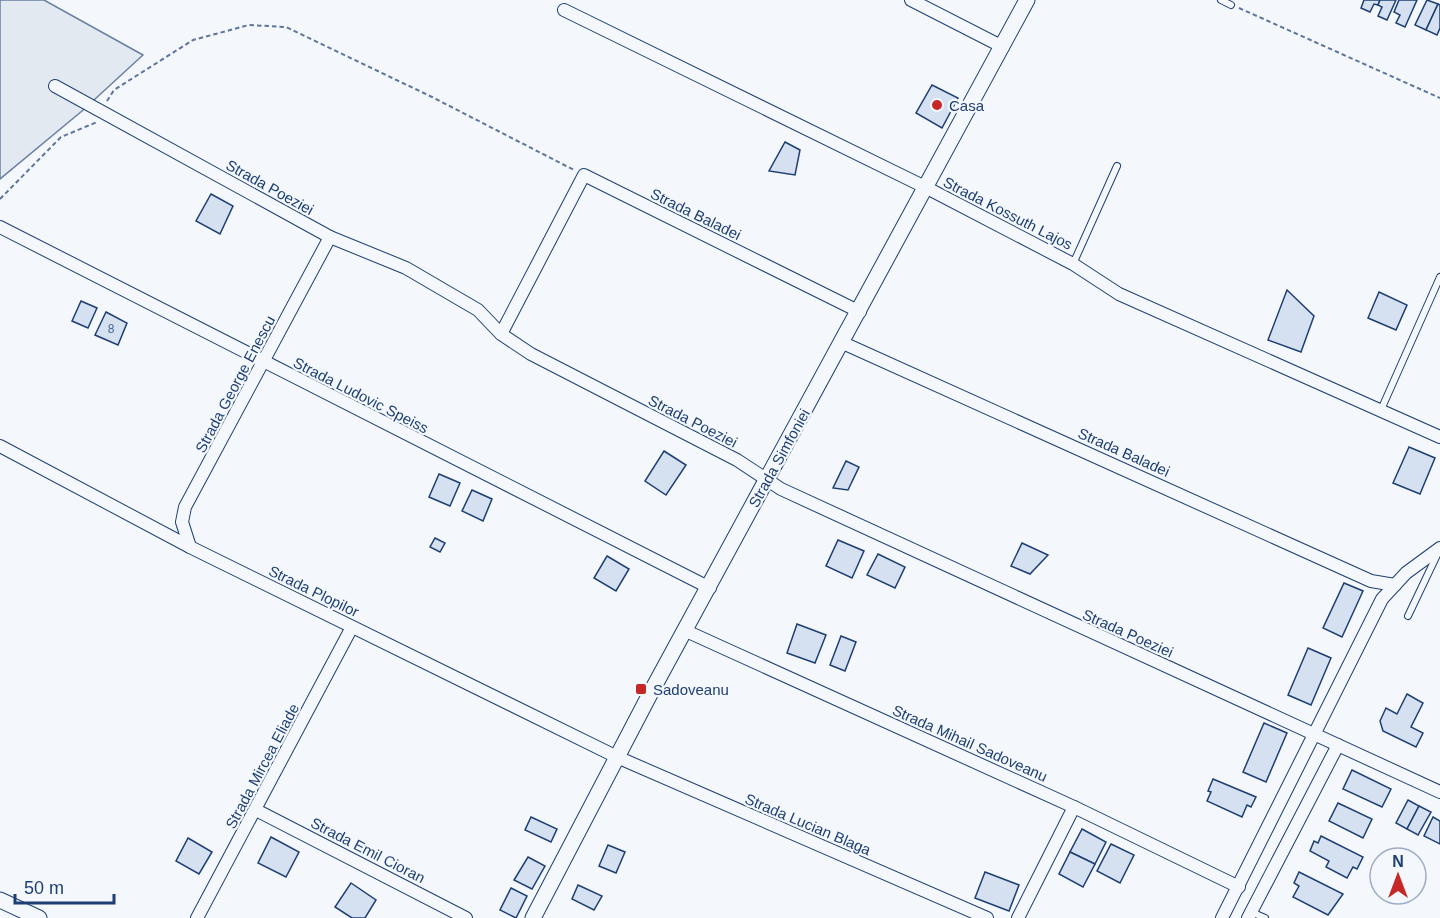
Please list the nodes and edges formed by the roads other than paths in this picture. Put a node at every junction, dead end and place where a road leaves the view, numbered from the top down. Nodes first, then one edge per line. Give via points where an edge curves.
1 (911, 0) edge
2 (1027, 0) edge
3 (1221, 0) edge
4 (1231, 4) road end
5 (564, 10) dead end
6 (1003, 47) junction
7 (55, 86) dead end
8 (1117, 166) dead end
9 (927, 188) junction
10 (0, 226) edge
11 (330, 237) junction
12 (1073, 264) junction
13 (1440, 277) edge
14 (860, 312) junction
15 (501, 334) junction
16 (843, 343) junction
17 (265, 362) junction
18 (1380, 412) junction
19 (1440, 436) edge
20 (0, 446) edge
21 (766, 479) junction
22 (190, 547) junction
23 (1440, 549) edge
24 (1395, 585) junction
25 (710, 588) junction
26 (1408, 616) dead end
27 (352, 627) junction
28 (686, 631) junction
29 (1315, 734) junction
30 (1338, 745) junction
31 (617, 757) junction
32 (1440, 792) edge
33 (1074, 807) junction
34 (256, 810) junction
35 (1239, 887) junction
36 (0, 899) edge
37 (1232, 901) junction
38 (1250, 915) edge
39 (39, 918) edge
40 (197, 918) edge
41 (466, 918) edge
42 (533, 918) edge
43 (987, 918) edge
44 (1018, 918) edge
45 (1222, 918) edge
46 (1265, 918) edge

1 - 6 street
2 - 6 street, Strada Simfoniei
3 - 4 lane
5 - 9 street, Strada Kossuth Lajos
6 - 9 street, Strada Simfoniei
7 - 11 street, Strada Poeziei
8 - 12 lane
9 - 12 street, Strada Kossuth Lajos
9 - 14 street, Strada Simfoniei
10 - 17 street, Strada Ludovic Speiss
11 - 15 street, Strada Poeziei via 406,268 478,310
11 - 17 street, Strada George Enescu
12 - 18 street, Strada Kossuth Lajos via 1119,294
13 - 18 lane
14 - 15 street, Strada Baladei via 584,175
14 - 16 street, Strada Simfoniei
15 - 21 street, Strada Poeziei via 531,354 737,460
16 - 21 street, Strada Simfoniei
16 - 24 street, Strada Baladei via 1371,581
17 - 22 street, Strada George Enescu via 185,507 182,522
17 - 25 street, Strada Ludovic Speiss
18 - 19 street, Strada Kossuth Lajos
20 - 22 street, Strada Plopilor
21 - 25 street, Strada Simfoniei
21 - 29 street, Strada Poeziei via 1005,594
22 - 27 street, Strada Plopilor
23 - 24 street
23 - 26 lane
24 - 29 street via 1382,599
25 - 28 street, Strada Simfoniei
27 - 31 street, Strada Plopilor
27 - 34 street, Strada Mircea Eliade
28 - 31 street, Strada Simfoniei
28 - 33 street, Strada Mihail Sadoveanu
29 - 30 street, Strada Poeziei
29 - 35 street
30 - 32 street, Strada Poeziei
30 - 38 street
31 - 42 street, Strada Simfoniei
31 - 43 street, Strada Lucian Blaga
33 - 35 street, Strada Mihail Sadoveanu
33 - 44 street
34 - 40 street, Strada Mircea Eliade
34 - 41 street, Strada Emil Cioran
35 - 37 street
36 - 39 street
37 - 38 street
37 - 45 street
38 - 46 lane

